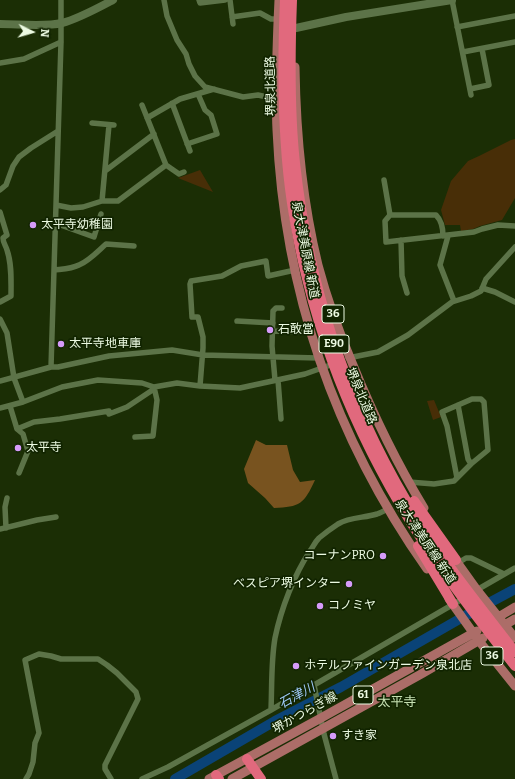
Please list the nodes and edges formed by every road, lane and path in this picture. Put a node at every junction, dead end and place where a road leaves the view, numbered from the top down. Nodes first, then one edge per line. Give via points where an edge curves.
1 (61, 0) edge
2 (113, 0) edge
3 (164, 0) edge
4 (199, 0) edge
5 (225, 0) edge
6 (230, 0) edge
7 (279, 0) edge
8 (285, 0) edge
9 (292, 0) edge
10 (297, 0) edge
11 (452, 0) edge
12 (515, 16) edge
13 (232, 17) junction
14 (278, 19) junction
15 (62, 23) junction
16 (0, 24) edge
17 (233, 24) dead end
18 (458, 27) junction
19 (296, 28) junction
20 (61, 42) junction
21 (515, 42) edge
22 (482, 49) junction
23 (463, 52) junction
24 (0, 63) edge
25 (214, 89) junction
26 (198, 94) junction
27 (276, 99) junction
28 (172, 103) junction
29 (142, 106) dead end
30 (147, 118) junction
31 (92, 123) dead end
32 (58, 132) junction
33 (154, 134) junction
34 (187, 144) junction
35 (190, 151) dead end
36 (166, 165) junction
37 (105, 170) junction
38 (184, 172) dead end
39 (384, 180) dead end
40 (0, 190) edge
41 (102, 201) junction
42 (56, 205) junction
43 (0, 212) edge
44 (101, 214) dead end
45 (390, 215) junction
46 (55, 223) junction
47 (515, 226) edge
48 (446, 236) junction
49 (302, 237) junction
50 (401, 240) junction
51 (134, 246) dead end
52 (515, 247) edge
53 (54, 270) junction
54 (295, 270) junction
55 (482, 288) junction
56 (407, 293) dead end
57 (454, 301) junction
58 (0, 302) edge
59 (515, 302) edge
60 (282, 308) dead end
61 (0, 319) edge
62 (237, 321) dead end
63 (273, 323) junction
64 (339, 330) junction
65 (272, 331) junction
66 (310, 332) junction
67 (203, 355) junction
68 (273, 357) junction
69 (350, 357) junction
70 (318, 358) junction
71 (50, 367) junction
72 (322, 368) junction
73 (14, 378) junction
74 (277, 380) junction
75 (0, 381) edge
76 (200, 386) junction
77 (154, 388) junction
78 (23, 402) junction
79 (458, 405) junction
80 (10, 406) junction
81 (0, 408) edge
82 (281, 419) dead end
83 (17, 429) junction
84 (135, 437) dead end
85 (471, 464) junction
86 (19, 473) dead end
87 (457, 478) junction
88 (409, 482) junction
89 (7, 498) dead end
90 (388, 509) junction
91 (56, 517) dead end
92 (3, 529) edge
93 (457, 561) junction
94 (515, 568) edge
95 (504, 574) junction
96 (479, 592) junction
97 (455, 607) junction
98 (515, 607) edge
99 (496, 614) junction
100 (515, 618) edge
101 (505, 625) junction
102 (474, 633) junction
103 (508, 643) edge
104 (515, 652) edge
105 (515, 668) edge
106 (314, 685) junction
107 (515, 686) edge
108 (270, 710) junction
109 (320, 715) junction
110 (323, 728) junction
111 (249, 763) junction
112 (215, 778) edge
113 (26, 779) edge
114 (110, 779) edge
115 (142, 779) edge
116 (232, 779) edge
117 (261, 779) edge
118 (336, 779) edge

1 - 15 street
2 - 15 street
3 - 25 street via 167,16 195,76 205,87
4 - 5 street via 200,3
6 - 13 street
7 - 14 main road, 泉大津美原線 新道 / 36
8 - 49 highway, 堺泉北道路 / E90 via 284,122 292,203
9 - 49 highway, 堺泉北道路 / E90 via 290,86
10 - 19 main road, 泉大津美原線 新道 / 36
11 - 18 street
11 - 19 street
12 - 18 street
13 - 14 street via 260,13 271,19
13 - 17 street
14 - 27 main road, 泉大津美原線 新道 / 36
15 - 16 street
15 - 20 street
18 - 23 street
19 - 64 main road, 泉大津美原線 新道 / 36 via 296,100 305,196 318,265
20 - 24 street via 24,59
20 - 32 street
21 - 22 street
22 - 23 street
22 - 23 street via 489,85 471,92
25 - 26 street
25 - 27 street via 243,97 258,95
26 - 28 street via 180,98
26 - 34 street via 217,134
27 - 54 main road, 泉大津美原線 新道 / 36 via 282,198
28 - 30 street
28 - 34 street
29 - 30 street
30 - 33 street
31 - 37 street via 112,125
32 - 40 street via 19,157 6,185
32 - 42 street
33 - 36 street
33 - 37 street
34 - 35 street
36 - 38 street via 178,174
36 - 41 street via 118,201
37 - 41 street
39 - 45 street
41 - 42 street via 83,207
42 - 46 street
43 - 58 street via 7,235 3,242 10,262 11,296
44 - 46 street via 94,237
45 - 48 street via 436,215
45 - 50 street via 385,221 386,242
46 - 53 street
47 - 48 street via 498,225
48 - 50 street
48 - 57 street via 440,265
49 - 93 highway via 351,371 378,435 414,502
49 - 97 highway via 302,266 316,328 342,403 392,503
49 - 103 highway, 堺泉北道路 / E90 via 314,306 348,402 368,446 402,508 445,573
50 - 56 street via 402,276
51 - 53 street via 106,244 79,265
52 - 55 street via 486,279
53 - 71 street
54 - 66 main road, 泉大津美原線 新道 / 36
54 - 67 street via 268,276 266,262 241,266 222,276 191,281 192,317 198,317 203,337
55 - 57 street via 471,296
55 - 59 street
57 - 69 street via 408,335 378,352
60 - 63 street via 273,311
61 - 73 street via 7,333
62 - 63 street
63 - 65 street
64 - 69 main road, 泉大津美原線 新道 / 36
64 - 72 main road via 336,356
65 - 66 street
65 - 68 street
66 - 70 main road, 泉大津美原線 新道 / 36
67 - 68 street
67 - 71 street via 172,350 109,356
67 - 76 street
68 - 70 street
68 - 74 street
69 - 72 street
69 - 88 main road, 泉大津美原線 新道 / 36 via 375,417
70 - 72 main road, 泉大津美原線 新道 / 36
71 - 73 street
72 - 74 street
72 - 90 main road, 泉大津美原線 新道 / 36 via 347,432
73 - 75 street
73 - 78 street
74 - 76 street via 240,388
74 - 82 street
76 - 77 street via 177,384
77 - 78 street via 142,383 98,380 62,387
77 - 83 street via 127,407 109,412 34,422
77 - 84 street via 158,400 153,436
78 - 80 street
79 - 85 street
79 - 85 street via 472,399 481,399 484,402 488,450
79 - 87 street via 442,412
80 - 81 street
80 - 83 street
83 - 86 street via 23,434 28,451
85 - 87 street
87 - 88 street via 454,481 434,484
88 - 93 main road, 泉大津美原線 新道 / 36
89 - 92 street
90 - 97 main road, 泉大津美原線 新道 / 36
90 - 108 street via 378,514 339,523 318,539 298,571 280,617 275,638
91 - 92 street
93 - 95 street via 471,558
93 - 96 main road, 泉大津美原線 新道 / 36
94 - 95 street
95 - 96 street
96 - 97 street
96 - 99 main road, 泉大津美原線 新道 / 36
97 - 102 main road, 泉大津美原線 新道 / 36
97 - 106 street
98 - 99 main road, 堺かつらぎ線 / 61
99 - 101 main road, 泉大津美原線 新道 / 36
99 - 102 main road, 堺かつらぎ線 / 61
100 - 101 main road, 堺かつらぎ線 / 61
101 - 102 main road, 堺かつらぎ線 / 61
101 - 103 main road, 泉大津美原線 新道 / 36
102 - 107 main road, 泉大津美原線 新道 / 36
102 - 109 main road, 堺かつらぎ線 / 61
102 - 110 main road, 堺かつらぎ線 / 61
103 - 104 highway
103 - 105 highway
106 - 108 street
106 - 109 street
108 - 115 street
109 - 110 street
109 - 111 main road, 堺かつらぎ線 / 61
110 - 111 main road, 堺かつらぎ線 / 61
110 - 118 street
111 - 112 main road, 堺かつらぎ線 / 61
111 - 116 main road, 堺かつらぎ線 / 61
111 - 117 highway
113 - 114 street via 33,762 39,733 25,660 39,654 61,659 98,660 117,673 136,692 138,699 105,765

